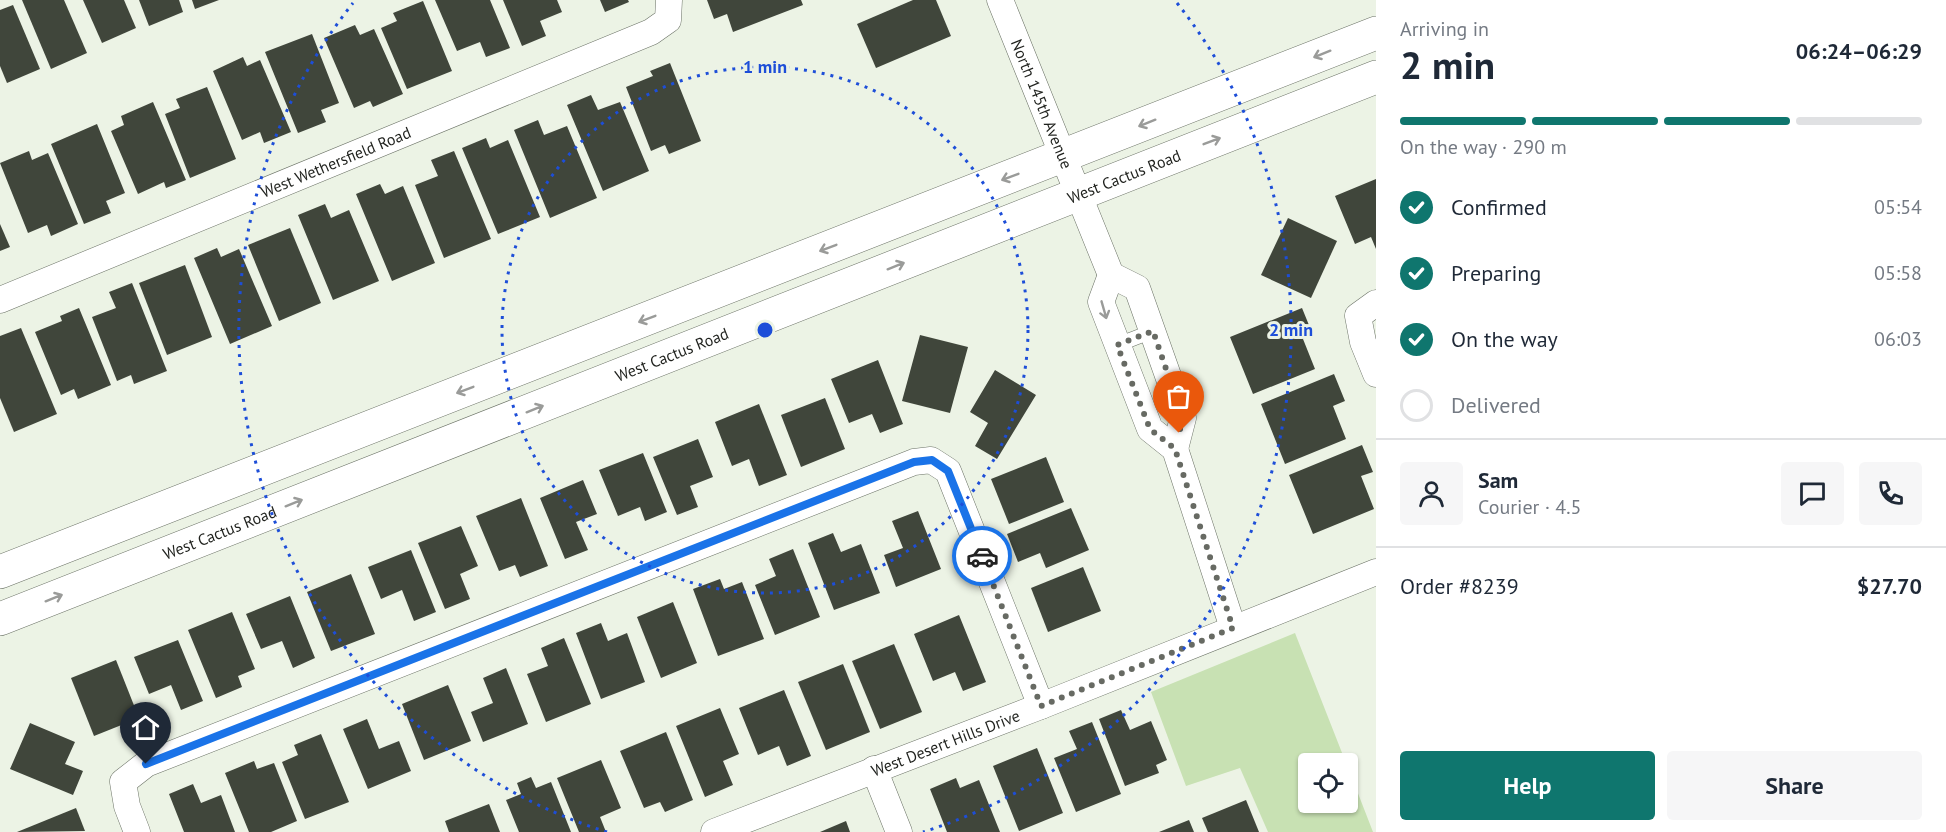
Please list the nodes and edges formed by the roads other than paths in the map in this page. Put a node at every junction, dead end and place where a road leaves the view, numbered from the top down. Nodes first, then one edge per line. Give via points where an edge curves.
1 (1000, 0) edge
2 (668, 10) edge
3 (1376, 33) edge
4 (1376, 77) edge
5 (1065, 156) junction
6 (1079, 193) junction
7 (1112, 275) junction
8 (0, 300) edge
9 (1367, 310) edge
10 (1153, 331) junction
11 (1117, 345) junction
12 (1376, 374) edge
13 (1175, 449) junction
14 (0, 572) edge
15 (1376, 572) edge
16 (0, 619) edge
17 (1233, 628) junction
18 (1041, 706) junction
19 (874, 769) junction
20 (137, 832) edge
21 (714, 832) edge
22 (899, 832) edge

1 - 5 street, North 145th Avenue
2 - 8 street, West Wethersfield Road via 651,32
3 -> 5 main road
6 -> 4 main road, West Cactus Road
5 - 6 street, North 145th Avenue
5 -> 14 main road
6 - 7 street, North 145th Avenue
16 -> 6 main road, West Cactus Road
7 - 10 street via 1137,288
7 -> 11 street via 1101,302
9 - 12 street via 1363,342
10 - 11 lane
10 - 13 street via 1183,418
11 - 13 street via 1150,429
13 - 17 street
15 - 17 street, West Desert Hills Drive
17 - 18 street, West Desert Hills Drive
18 - 19 street, West Desert Hills Drive
18 - 20 street via 948,471 932,460 914,462 146,764 123,782
19 - 21 street, West Desert Hills Drive
19 - 22 street

